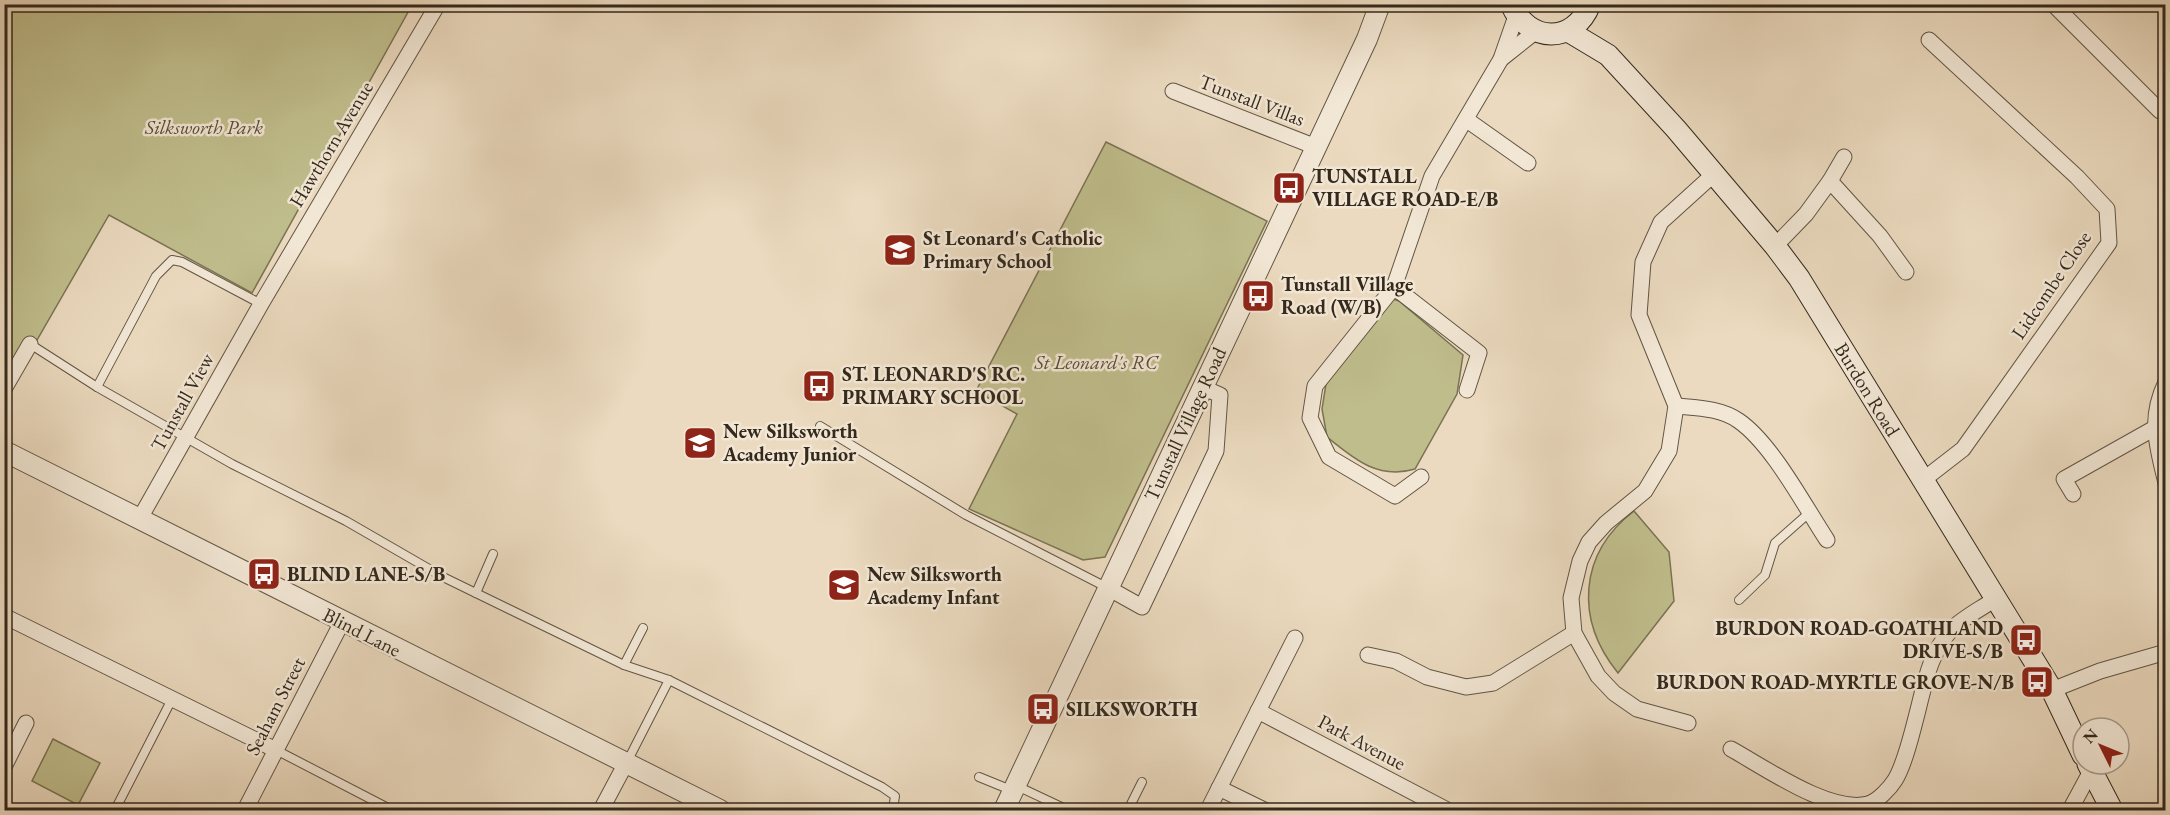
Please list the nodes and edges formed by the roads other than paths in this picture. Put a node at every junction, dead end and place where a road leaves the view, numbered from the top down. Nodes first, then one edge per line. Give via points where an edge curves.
1 (438, 4) edge
2 (1380, 4) edge
3 (1394, 4) edge
4 (2053, 4) edge
5 (1590, 5) edge
6 (1513, 10) edge
7 (1568, 31) junction
8 (1535, 32) junction
9 (1367, 39) junction
10 (1929, 40) dead end
11 (1608, 55) junction
12 (1501, 59) junction
13 (1173, 91) dead end
14 (2166, 106) edge
15 (1467, 120) junction
16 (1316, 147) junction
17 (1844, 157) dead end
18 (1528, 164) dead end
19 (1714, 174) junction
20 (1830, 181) junction
21 (1775, 246) junction
22 (1906, 272) dead end
23 (1394, 287) junction
24 (261, 304) junction
25 (30, 345) joint
26 (2166, 382) edge
27 (97, 387) junction
28 (1202, 387) junction
29 (4, 389) edge
30 (1467, 390) dead end
31 (1676, 406) junction
32 (820, 426) dead end
33 (2153, 429) junction
34 (187, 438) junction
35 (4, 451) edge
36 (1421, 477) dead end
37 (1923, 480) junction
38 (2166, 483) edge
39 (2073, 494) dead end
40 (1809, 513) junction
41 (140, 520) junction
42 (1827, 540) dead end
43 (493, 554) dead end
44 (1108, 588) junction
45 (476, 593) junction
46 (1995, 599) junction
47 (1739, 600) dead end
48 (4, 616) edge
49 (342, 622) junction
50 (643, 628) dead end
51 (1574, 633) junction
52 (1295, 638) dead end
53 (2166, 652) edge
54 (1368, 655) dead end
55 (624, 665) junction
56 (669, 680) junction
57 (2052, 690) junction
58 (172, 699) junction
59 (1258, 711) junction
60 (26, 723) dead end
61 (1688, 723) dead end
62 (2071, 730) edge
63 (1731, 749) dead end
64 (276, 750) junction
65 (626, 764) junction
66 (4, 768) edge
67 (2082, 776) edge
68 (2094, 776) edge
69 (979, 777) dead end
70 (1142, 782) dead end
71 (1014, 788) junction
72 (1219, 788) junction
73 (1870, 807) edge
74 (115, 810) edge
75 (245, 810) edge
76 (392, 810) edge
77 (601, 810) edge
78 (720, 810) edge
79 (893, 810) edge
80 (1004, 810) edge
81 (1068, 810) edge
82 (1128, 810) edge
83 (1208, 810) edge
84 (1264, 810) edge
85 (1447, 810) edge
86 (2070, 810) edge
87 (2112, 810) edge

1 - 24 street, Hawthorn Avenue
2 - 9 street, Tunstall Village Road
3 - 9 street, Tunstall Village Road
4 - 14 street via 2139,93 2160,111
5 - 7 main road via 1585,16
5 - 11 main road, Burdon Road
6 - 8 main road
6 - 12 street
7 - 8 main road
7 - 11 main road, Burdon Road
8 - 12 street
9 - 16 street, Tunstall Village Road
10 - 37 street, Lidcombe Close via 2107,209 2109,243 1963,449
11 - 19 main road, Burdon Road
12 - 15 street
13 - 16 street, Tunstall Villas
15 - 18 street
15 - 23 street via 1432,176
16 - 28 street, Tunstall Village Road
17 - 20 street
19 - 21 main road, Burdon Road
19 - 31 street via 1661,222 1643,262 1639,315
20 - 21 street
20 - 22 street via 1880,236
21 - 37 main road, Burdon Road via 1799,278
23 - 30 street via 1479,353
23 - 36 street via 1315,386 1310,418 1329,457 1395,496
24 - 27 lane via 172,260 156,276
24 - 34 street, Tunstall View
25 - 27 lane
25 - 29 street
26 - 33 street
27 - 34 lane
28 - 44 street, Tunstall Village Road
28 - 44 street via 1220,395 1216,451 1142,607
31 - 40 street via 1710,409 1738,420 1765,445
31 - 51 street via 1670,451 1645,492 1606,523 1589,542 1580,561 1571,598
32 - 44 lane via 966,515
33 - 38 street
33 - 39 street via 2064,479
34 - 41 street, Tunstall View
34 - 45 lane
35 - 41 street, Blind Lane
37 - 46 main road, Burdon Road
40 - 42 street
40 - 47 lane via 1775,543 1765,575
41 - 49 street, Blind Lane
43 - 45 lane
44 - 71 street, Tunstall Village Road
45 - 55 lane
46 - 57 main road, Burdon Road
46 - 73 street via 1951,630 1940,646 1929,666 1896,779
48 - 58 street
49 - 64 street, Seaham Street
49 - 65 street, Blind Lane
50 - 55 lane
51 - 54 street via 1493,683 1466,687
51 - 61 street via 1598,676 1614,693 1638,709
52 - 59 street
53 - 57 street
55 - 56 lane
56 - 65 lane
56 - 79 lane via 882,787 895,796
57 - 62 main road, Burdon Road
58 - 64 street
58 - 74 lane
59 - 72 street
59 - 85 street, Park Avenue
60 - 66 street
63 - 73 street via 1810,793 1841,804
64 - 75 street, Seaham Street
64 - 76 lane
65 - 77 street
65 - 78 street, Blind Lane
67 - 86 street
68 - 87 main road, Burdon Road
69 - 71 lane
70 - 82 lane
71 - 80 street, Tunstall Village Road
71 - 81 lane
72 - 83 street
72 - 84 street

